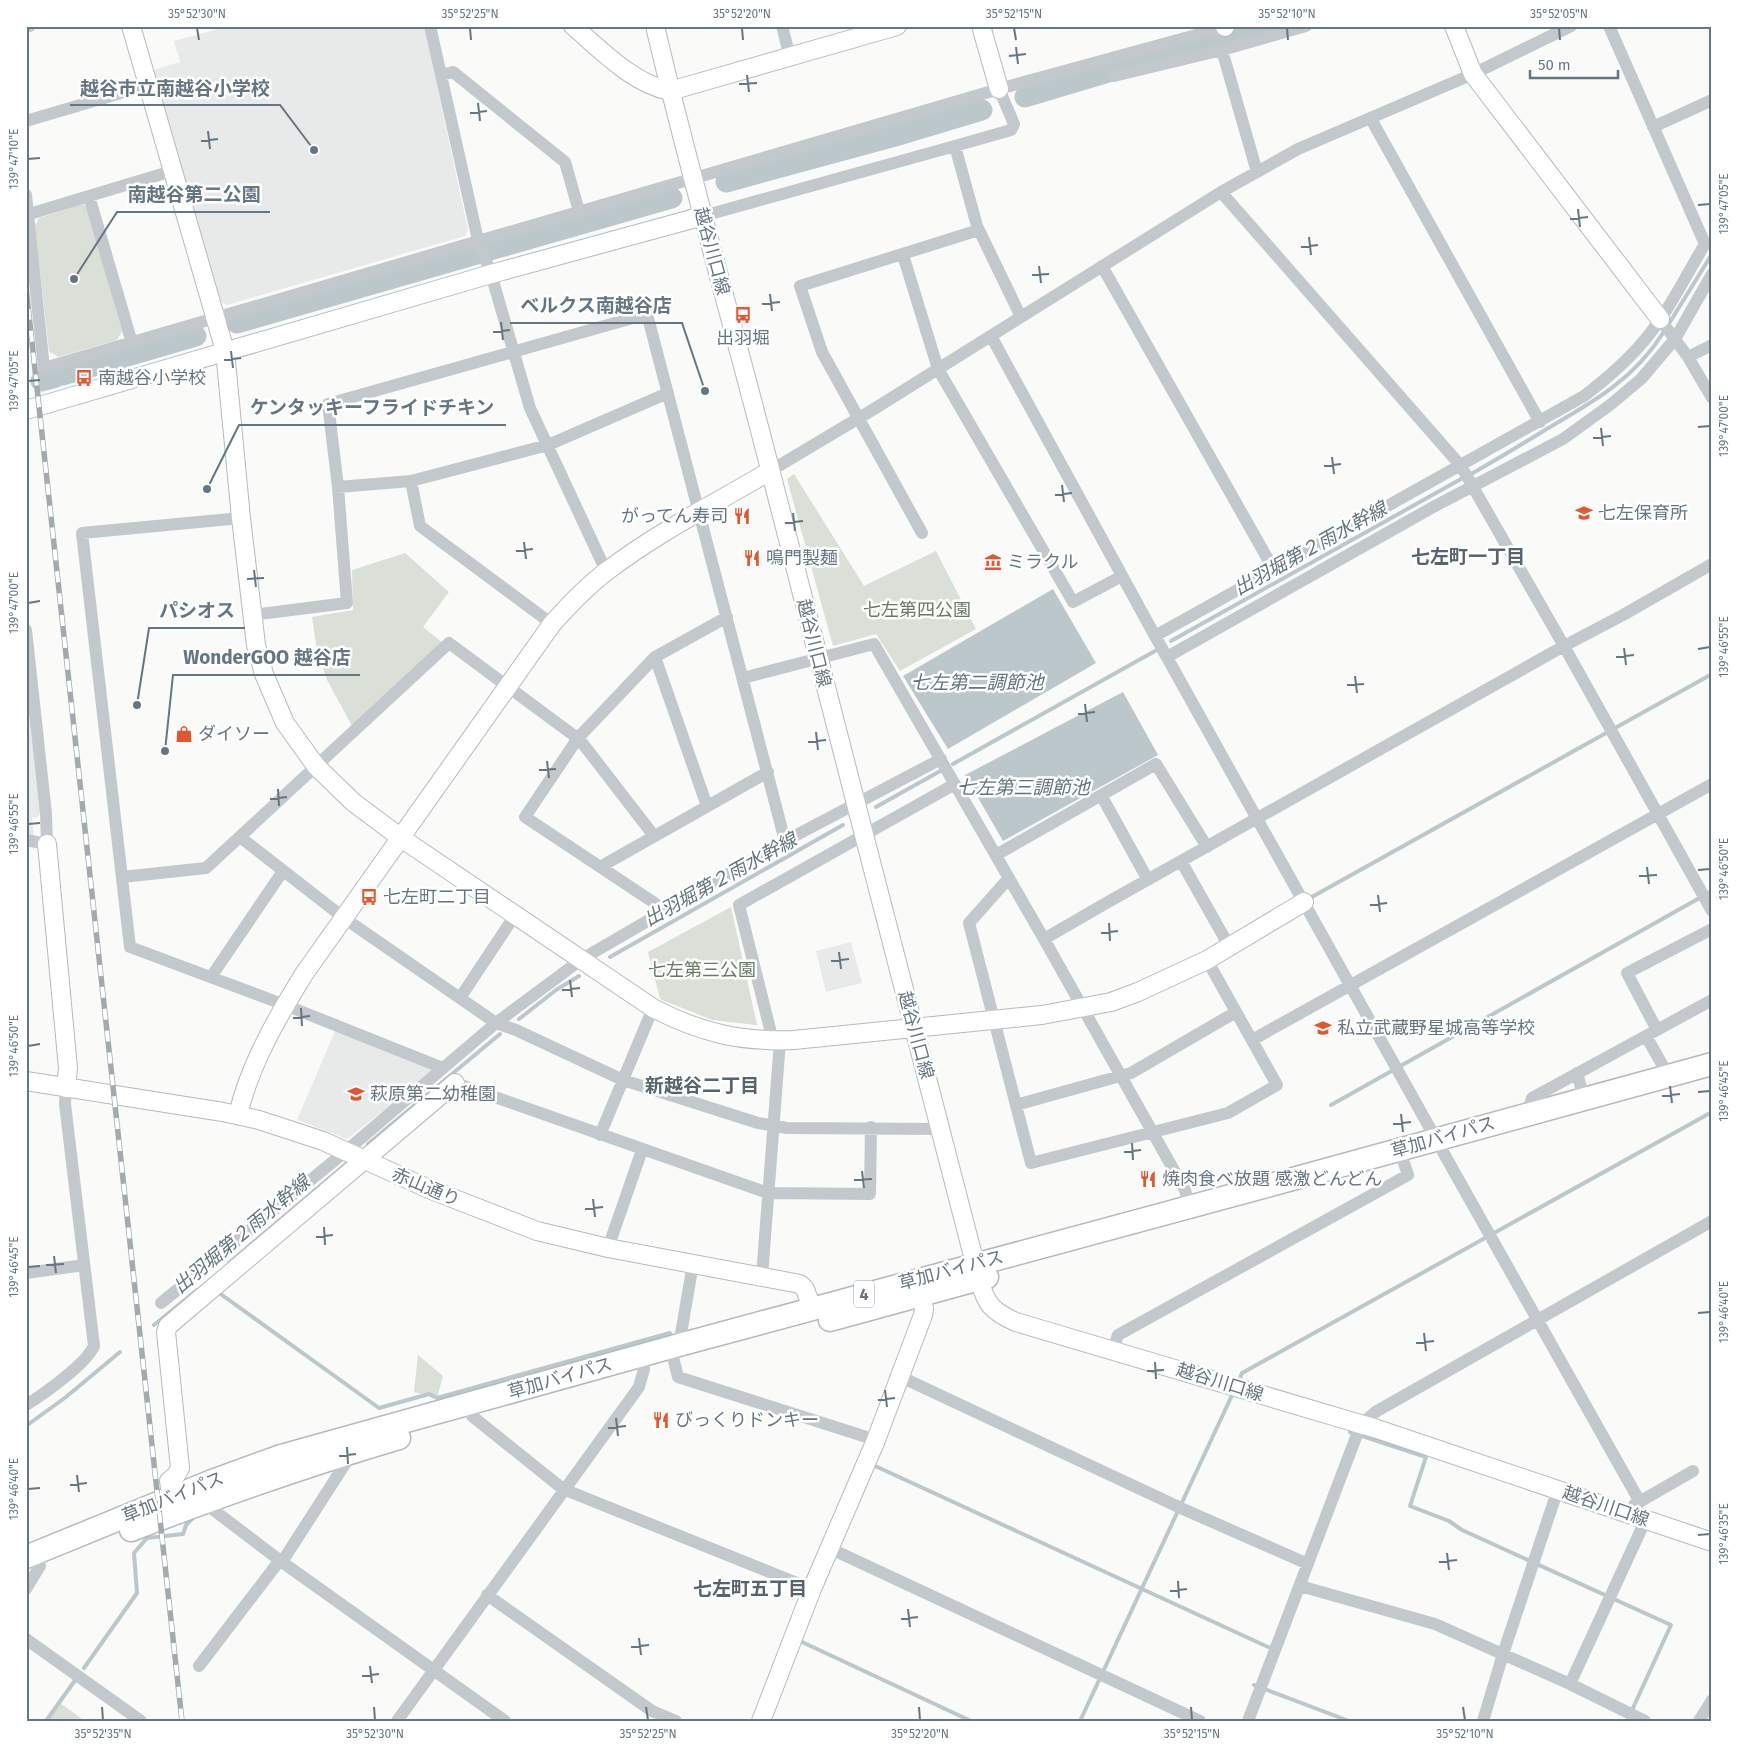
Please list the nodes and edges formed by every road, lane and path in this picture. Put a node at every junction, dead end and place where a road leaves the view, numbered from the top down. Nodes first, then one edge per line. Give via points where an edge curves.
1 (131, 26) edge
2 (430, 26) edge
3 (573, 26) edge
4 (655, 26) edge
5 (782, 26) edge
6 (981, 26) edge
7 (1306, 26) edge
8 (1454, 26) edge
9 (1571, 26) edge
10 (1609, 26) edge
11 (888, 27) edge
12 (1227, 27) edge
13 (1222, 50) junction
14 (790, 57) junction
15 (1473, 74) junction
16 (441, 75) junction
17 (1114, 76) dead end
18 (148, 85) junction
19 (999, 89) junction
20 (670, 91) junction
21 (1712, 100) edge
22 (1371, 119) junction
23 (26, 121) edge
24 (1653, 127) junction
25 (955, 146) junction
26 (172, 171) junction
27 (1257, 172) junction
28 (693, 179) junction
29 (1221, 192) junction
30 (26, 195) edge
31 (89, 196) junction
32 (579, 211) junction
33 (27, 214) edge
34 (702, 216) junction
35 (979, 230) junction
36 (478, 240) junction
37 (903, 254) junction
38 (1102, 266) junction
39 (491, 274) junction
40 (1712, 274) edge
41 (215, 317) junction
42 (1021, 317) junction
43 (1660, 319) junction
44 (991, 336) junction
45 (1675, 339) junction
46 (132, 342) junction
47 (1712, 345) edge
48 (514, 350) junction
49 (225, 351) junction
50 (1688, 358) junction
51 (938, 369) junction
52 (668, 393) junction
53 (1712, 398) edge
54 (26, 410) edge
55 (858, 418) junction
56 (1540, 422) junction
57 (548, 445) junction
58 (1462, 466) junction
59 (770, 471) junction
60 (411, 481) junction
61 (1473, 486) junction
62 (338, 487) junction
63 (700, 512) junction
64 (241, 518) junction
65 (922, 534) dead end
66 (1712, 564) edge
67 (1274, 570) junction
68 (606, 571) junction
69 (1122, 576) junction
70 (252, 614) junction
71 (727, 617) junction
72 (552, 624) junction
73 (26, 630) edge
74 (1155, 636) junction
75 (1564, 646) junction
76 (655, 657) junction
77 (1167, 657) junction
78 (818, 659) junction
79 (743, 678) junction
80 (507, 687) junction
81 (578, 738) junction
82 (940, 759) junction
83 (316, 766) junction
84 (768, 772) junction
85 (955, 784) junction
86 (1712, 784) edge
87 (1101, 795) junction
88 (855, 804) junction
89 (707, 806) junction
90 (1658, 814) junction
91 (1257, 820) junction
92 (864, 835) junction
93 (654, 836) junction
94 (240, 837) junction
95 (402, 838) junction
96 (26, 840) edge
97 (785, 841) junction
98 (47, 844) junction
99 (1207, 847) junction
100 (996, 855) junction
101 (1182, 861) junction
102 (600, 867) junction
103 (283, 871) junction
104 (122, 877) junction
105 (1009, 878) junction
106 (1148, 880) junction
107 (1304, 902) junction
108 (665, 910) junction
109 (1712, 911) edge
110 (515, 914) junction
111 (344, 918) junction
112 (1712, 929) edge
113 (1044, 939) junction
114 (1229, 946) junction
115 (582, 959) junction
116 (1207, 960) junction
117 (211, 977) junction
118 (1350, 986) junction
119 (460, 998) junction
120 (1712, 1000) edge
121 (285, 1005) junction
122 (653, 1008) junction
123 (1083, 1009) junction
124 (1236, 1012) junction
125 (994, 1020) junction
126 (496, 1023) junction
127 (914, 1028) junction
128 (1657, 1030) junction
129 (1646, 1036) junction
130 (1252, 1040) junction
131 (777, 1041) junction
132 (1712, 1064) edge
133 (443, 1068) junction
134 (1577, 1073) junction
135 (1668, 1075) junction
136 (1121, 1077) junction
137 (622, 1080) junction
138 (1712, 1080) edge
139 (26, 1081) edge
140 (455, 1084) joint
141 (66, 1088) junction
142 (1584, 1098) junction
143 (1016, 1104) junction
144 (1531, 1112) junction
145 (238, 1115) junction
146 (774, 1126) junction
147 (871, 1128) junction
148 (940, 1129) junction
149 (1152, 1132) junction
150 (600, 1135) junction
151 (1439, 1145) junction
152 (642, 1150) junction
153 (346, 1151) junction
154 (364, 1161) junction
155 (1404, 1163) junction
156 (768, 1193) junction
157 (1190, 1207) junction
158 (1712, 1221) edge
159 (608, 1248) junction
160 (693, 1264) junction
161 (84, 1265) junction
162 (977, 1271) junction
163 (26, 1273) edge
164 (762, 1276) junction
165 (919, 1287) junction
166 (161, 1303) dead end
167 (812, 1308) junction
168 (1536, 1319) junction
169 (1114, 1350) junction
170 (676, 1353) junction
171 (644, 1369) junction
172 (901, 1378) junction
173 (26, 1405) edge
174 (472, 1416) junction
175 (1361, 1424) junction
176 (876, 1440) junction
177 (346, 1454) junction
178 (1693, 1471) dead end
179 (563, 1490) junction
180 (1558, 1490) junction
181 (172, 1497) junction
182 (203, 1502) junction
183 (1640, 1502) junction
184 (1624, 1511) junction
185 (1646, 1519) junction
186 (1712, 1542) edge
187 (829, 1548) junction
188 (281, 1561) junction
189 (1308, 1564) junction
190 (31, 1565) edge
191 (1300, 1586) junction
192 (26, 1589) edge
193 (812, 1589) junction
194 (487, 1596) junction
195 (26, 1639) edge
196 (1503, 1654) junction
197 (199, 1666) dead end
198 (433, 1669) junction
199 (1570, 1684) junction
200 (1712, 1700) edge
201 (141, 1721) edge
202 (397, 1721) edge
203 (505, 1721) edge
204 (676, 1721) edge
205 (761, 1721) edge
206 (1200, 1721) edge
207 (1248, 1721) edge
208 (1483, 1721) edge
209 (1645, 1721) edge
210 (1699, 1721) edge

1 - 18 street
2 - 16 street
3 - 20 street via 633,76
4 - 20 street, 越谷川口線
5 - 14 street
6 - 19 street
7 - 13 street
8 - 15 street
9 - 15 street
10 - 24 street
11 - 14 street
12 - 19 street
13 - 17 street
13 - 27 street
14 - 20 street
15 - 22 street
15 - 43 street
16 - 32 street via 453,72 565,162
16 - 36 street
18 - 23 street
18 - 26 street
19 - 25 street via 1014,124 1010,130
19 - 28 street
20 - 28 street, 越谷川口線
21 - 24 street
22 - 27 street via 1298,149
22 - 56 street
24 - 43 street via 1705,244
25 - 34 street
25 - 35 street
26 - 31 street
26 - 41 street
27 - 29 street
28 - 32 street
28 - 34 street, 越谷川口線
29 - 38 street
29 - 58 street
30 - 33 street
31 - 33 street
31 - 46 street
32 - 36 street
33 - 46 street via 44,368
34 - 39 street
34 - 59 street, 越谷川口線
35 - 37 street
35 - 42 street
36 - 39 street
36 - 41 street
37 - 51 street
37 - 55 street via 800,286 822,352
38 - 42 street
38 - 67 street
39 - 48 street
39 - 49 street
40 - 45 street
41 - 46 street
41 - 49 street
42 - 44 street
43 - 45 street
43 - 56 street via 1605,380
44 - 51 street
44 - 69 street
45 - 50 street
45 - 61 street via 1641,379 1610,406 1563,439
47 - 50 street
48 - 52 street via 647,314
48 - 57 street via 530,408
48 - 62 street via 328,404
49 - 54 street
49 - 64 street
50 - 53 street
51 - 55 street
51 - 69 street via 1073,602
52 - 57 street
52 - 63 street
55 - 59 street
55 - 65 street
56 - 58 street
57 - 60 street
57 - 68 street
58 - 61 street
58 - 67 street
59 - 63 street
59 - 78 street, 越谷川口線
60 - 62 street
60 - 72 street via 420,526
61 - 75 street
61 - 77 street
62 - 70 street via 347,603
63 - 68 street
63 - 71 street
64 - 70 street
64 - 104 street via 82,533
66 - 75 street
67 - 74 street
68 - 72 street
69 - 74 street
70 - 83 street via 264,674 286,723
71 - 76 street
71 - 79 street
72 - 80 street
73 - 98 street
74 - 77 street
75 - 90 street
75 - 91 street
76 - 81 street
76 - 89 street
77 - 91 street
78 - 79 street
78 - 82 street via 874,644
78 - 88 street, 越谷川口線
79 - 84 street
80 - 81 street
80 - 83 street via 449,643
80 - 95 street
81 - 93 street
81 - 102 street via 524,817
82 - 85 street
82 - 88 street
83 - 94 street
83 - 95 street via 353,802
84 - 89 street
84 - 97 street
85 - 92 street
85 - 100 street
86 - 90 street
87 - 99 street via 1156,764
87 - 100 street
87 - 106 street
88 - 92 street, 越谷川口線
88 - 97 street
89 - 93 street
90 - 109 street
90 - 118 street
91 - 99 street
91 - 107 street
92 - 127 street, 越谷川口線
92 - 131 street via 739,905
93 - 102 street
94 - 103 street
94 - 104 street via 206,868
95 - 110 street
95 - 111 street
96 - 98 street
97 - 108 street
98 - 141 street via 68,1068
99 - 101 street
100 - 105 street
101 - 106 street
101 - 114 street
102 - 108 street
103 - 111 street
103 - 117 street
104 - 117 street via 130,947
105 - 113 street
105 - 125 street via 969,923
106 - 113 street
107 - 114 street
107 - 118 street
108 - 115 street
110 - 115 street
110 - 119 street
111 - 119 street
111 - 121 street
112 - 128 street via 1626,973
113 - 123 street
114 - 116 street
115 - 122 street
115 - 126 street
116 - 123 street via 1138,992
116 - 124 street
117 - 121 street
118 - 130 street
118 - 151 street
119 - 126 street
120 - 128 street
121 - 133 street
121 - 145 street via 242,1096
122 - 131 street via 674,1019 728,1036
122 - 137 street
123 - 125 street
123 - 136 street
124 - 130 street
124 - 136 street
125 - 127 street
125 - 143 street
126 - 133 street
126 - 137 street
127 - 131 street
127 - 148 street, 越谷川口線
128 - 129 street
129 - 134 street
129 - 135 street
130 - 149 street via 1277,1085 1228,1113
131 - 146 street
132 - 135 highway, 草加バイパス / 4
133 - 153 street
134 - 142 street
134 - 144 street via 1532,1098
135 - 142 highway, 草加バイパス / 4
136 - 143 street
136 - 149 street
137 - 146 street
137 - 150 street
138 - 151 highway, 草加バイパス / 4
139 - 141 street, 赤山通り
140 - 150 street
140 - 154 street
141 - 145 street, 赤山通り
141 - 161 street via 65,1104
142 - 144 highway, 草加バイパス / 4
143 - 149 street via 1030,1163
144 - 151 highway, 草加バイパス / 4
145 - 153 street, 赤山通り via 316,1138
146 - 147 street
146 - 156 street
147 - 148 street
147 - 156 street via 870,1194
148 - 162 street, 越谷川口線
149 - 157 street via 1186,1190
150 - 152 street
151 - 155 highway, 草加バイパス / 4
151 - 157 highway, 草加バイパス / 4
151 - 168 street
152 - 156 street
152 - 159 street
153 - 154 street, 赤山通り
153 - 166 street
154 - 159 street, 赤山通り via 513,1223
154 - 181 street via 168,1326 180,1468 169,1482
155 - 162 highway, 草加バイパス / 4
155 - 169 street via 1408,1175 1118,1335
156 - 164 street
157 - 162 highway, 草加バイパス / 4
158 - 168 street
159 - 160 street, 赤山通り
160 - 164 street, 赤山通り
160 - 170 street
161 - 163 street
161 - 173 street via 94,1346 90,1354
162 - 165 highway, 草加バイパス / 4
162 - 169 street, 越谷川口線 via 984,1298 1002,1316
164 - 167 street, 赤山通り via 800,1284 805,1288
165 - 167 highway, 草加バイパス / 4
165 - 170 highway, 草加バイパス / 4
165 - 172 street via 923,1315
167 - 170 highway, 草加バイパス / 4
168 - 175 street via 1377,1411
168 - 183 street
169 - 175 street, 越谷川口線
170 - 171 highway, 草加バイパス / 4
170 - 176 street via 678,1377
170 - 181 highway, 草加バイパス / 4 via 281,1456
171 - 174 highway, 草加バイパス / 4
171 - 179 street via 639,1387
172 - 176 street
172 - 189 street
174 - 177 highway, 草加バイパス / 4
174 - 179 street
175 - 180 street, 越谷川口線
175 - 189 street
176 - 187 street
177 - 182 highway, 草加バイパス / 4
177 - 188 street via 346,1464
178 - 183 street
179 - 193 street
179 - 194 street
180 - 184 street, 越谷川口線
180 - 196 street
181 - 190 highway, 草加バイパス / 4
182 - 188 street
182 - 190 highway, 草加バイパス / 4
183 - 184 street
184 - 185 street, 越谷川口線
185 - 186 street, 越谷川口線
185 - 199 street
187 - 193 street
187 - 206 street
188 - 197 street
188 - 198 street
189 - 191 street
190 - 192 street
191 - 196 street via 1435,1624
191 - 207 street
193 - 205 street
194 - 198 street
194 - 204 street via 652,1711
195 - 201 street
196 - 199 street
196 - 208 street
198 - 202 street
198 - 203 street
199 - 209 street
200 - 210 street

